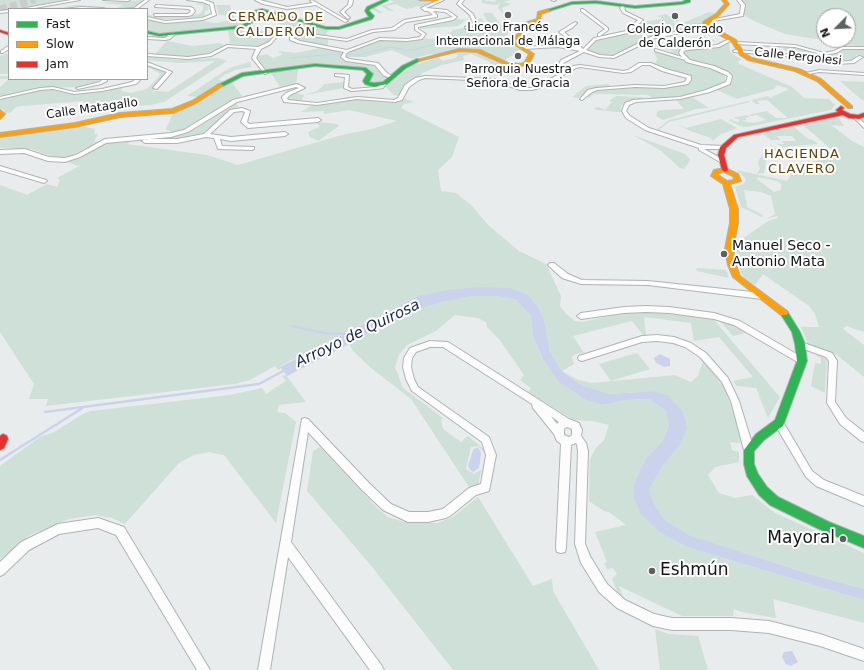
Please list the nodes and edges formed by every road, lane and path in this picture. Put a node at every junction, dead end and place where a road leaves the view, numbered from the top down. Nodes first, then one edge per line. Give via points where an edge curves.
1 (78, 0) edge
2 (105, 0) edge
3 (112, 0) edge
4 (116, 0) edge
5 (128, 0) edge
6 (147, 0) edge
7 (189, 0) edge
8 (256, 0) edge
9 (310, 0) edge
10 (350, 0) edge
11 (386, 0) edge
12 (421, 0) edge
13 (436, 0) edge
14 (442, 0) edge
15 (462, 0) edge
16 (688, 0) edge
17 (724, 0) edge
18 (739, 0) edge
19 (316, 4) junction
20 (156, 6) dead end
21 (623, 7) junction
22 (28, 8) edge
23 (136, 8) edge
24 (582, 10) dead end
25 (431, 11) junction
26 (148, 14) edge
27 (148, 18) edge
28 (346, 21) junction
29 (575, 23) dead end
30 (706, 23) junction
31 (340, 28) junction
32 (466, 28) dead end
33 (148, 32) edge
34 (174, 34) junction
35 (292, 35) junction
36 (148, 38) edge
37 (599, 38) junction
38 (736, 46) junction
39 (8, 48) edge
40 (259, 48) junction
41 (524, 48) junction
42 (864, 48) edge
43 (656, 50) dead end
44 (347, 51) junction
45 (583, 51) junction
46 (2, 52) dead end
47 (148, 55) edge
48 (861, 57) dead end
49 (684, 59) junction
50 (148, 63) edge
51 (565, 72) junction
52 (266, 73) junction
53 (805, 74) junction
54 (864, 74) edge
55 (337, 75) dead end
56 (104, 80) edge
57 (138, 80) edge
58 (388, 80) junction
59 (53, 88) junction
60 (155, 88) dead end
61 (0, 98) edge
62 (582, 99) dead end
63 (844, 109) junction
64 (0, 112) edge
65 (862, 114) edge
66 (0, 117) edge
67 (318, 120) dead end
68 (864, 126) edge
69 (284, 134) dead end
70 (0, 135) edge
71 (206, 135) junction
72 (216, 136) junction
73 (134, 139) junction
74 (693, 145) junction
75 (723, 146) junction
76 (252, 148) dead end
77 (2, 151) edge
78 (722, 161) junction
79 (0, 168) edge
80 (725, 170) junction
81 (44, 181) dead end
82 (726, 183) junction
83 (552, 265) dead end
84 (762, 296) junction
85 (580, 316) dead end
86 (801, 345) junction
87 (582, 358) dead end
88 (802, 361) junction
89 (520, 392) junction
90 (779, 423) junction
91 (570, 424) junction
92 (558, 432) junction
93 (864, 438) edge
94 (571, 439) junction
95 (749, 450) junction
96 (864, 502) edge
97 (864, 542) edge
98 (286, 545) junction
99 (561, 548) dead end
100 (0, 570) edge
101 (864, 655) edge
102 (204, 670) edge
103 (264, 670) edge
104 (378, 670) edge

1 - 22 street
2 - 3 street
3 - 4 street
3 - 5 street
6 - 23 street
7 - 27 street via 210,2 215,14 210,18 165,22
8 - 19 street via 288,8
9 - 19 street
10 - 28 street via 350,5 342,12 348,18
11 - 31 street via 368,8 371,18
12 - 13 street
14 - 25 street via 423,8
15 - 32 street via 459,4 472,15 475,23
16 - 21 street via 682,3
17 - 30 street via 728,4
18 - 30 street via 743,5 742,15
19 - 28 street
20 - 26 street via 192,8 193,11 188,15
21 - 37 street via 624,12 641,20 628,32
21 - 41 street via 602,2 586,2 569,3 541,11 539,20 521,26 521,32 513,38 514,44
24 - 37 street via 607,29 598,36
25 - 35 street via 436,16 405,21 392,29 372,31 346,40 303,34
25 - 44 street via 446,11 455,17 452,20 416,26 416,29 424,34 421,38 380,39
28 - 31 street
29 - 45 street via 561,32
30 - 38 street
30 - 45 street via 692,26 682,32 654,37 614,57
31 - 34 street via 326,28 262,10 251,13 251,21 242,27
33 - 34 street via 159,35
34 - 36 street via 165,39
35 - 40 street via 277,34 273,41
35 - 44 street via 291,39 303,43
37 - 45 street via 592,41
38 - 42 street via 795,46 824,54 842,48
38 - 48 street, Calle Pergolesi via 836,63 852,62
38 - 49 street via 682,50
38 - 53 street via 742,57 757,64
39 - 46 street
40 - 47 street via 227,46 210,55 188,58 172,59
40 - 52 street via 254,58
41 - 45 street via 558,47
41 - 58 street via 532,54 527,63 521,65 507,64 478,50 459,50 404,67
43 - 49 street
44 - 58 street via 343,57 376,64
45 - 51 street via 563,61 561,64
49 - 74 street via 720,70 730,76 729,80 725,85 689,96 635,101 627,104 624,111 628,117 647,129
50 - 60 street via 170,72
51 - 62 street via 580,66 623,72 646,63 689,77 686,83 664,86 596,89
51 - 73 street via 541,86 528,89 483,79 420,78 407,86 400,99 395,101 357,98 317,104 286,101 284,98 288,94 303,88 297,85 235,101 186,131
52 - 58 street, Calle Matagallo via 314,65 368,71 370,74 367,83 378,85
52 - 70 street, Calle Matagallo via 242,75 173,111 120,115 75,125
53 - 54 street via 819,71
53 - 63 street via 818,80
55 - 58 street via 347,76 346,88 351,90 381,87
56 - 59 street via 80,88
57 - 59 street via 134,84 82,93
59 - 61 street
63 - 65 street
63 - 75 street via 744,133
64 - 66 street
65 - 68 street
67 - 71 street via 248,126 244,122 248,111 237,109
69 - 72 street via 246,139
71 - 72 street
71 - 73 street via 166,142
72 - 76 street via 220,148
73 - 77 street via 105,141 65,160 48,159 31,152
74 - 75 street via 710,148
74 - 78 street
75 - 78 street
78 - 80 street
79 - 81 street
80 - 82 street via 713,174
80 - 82 street via 739,179
82 - 84 street via 734,209 729,249 732,265 737,277
83 - 84 street via 565,276 581,282 648,283
84 - 86 street via 789,320
85 - 88 street via 646,309 714,316 737,323
86 - 88 street
86 - 93 street via 829,355 833,361 831,403 842,421
87 - 95 street via 642,339 674,340 688,345 703,355 725,380 735,401
88 - 90 street
89 - 91 street
89 - 92 street via 537,406
89 - 98 street via 445,344 430,344 413,350 408,358 407,367 415,389 486,440 491,455 485,488 473,491 446,513 428,517 408,517 387,507 305,422
90 - 95 street
90 - 96 street via 809,474 820,483
91 - 92 street via 561,425
91 - 94 street via 578,430
92 - 94 street via 560,437
94 - 99 street
94 - 101 street via 581,443 583,451 580,544 585,560 603,588 621,604 653,620 672,624 769,627
95 - 97 street via 749,464 753,476 774,501
98 - 103 street
98 - 104 street
100 - 102 street via 25,546 58,529 98,523 120,531

